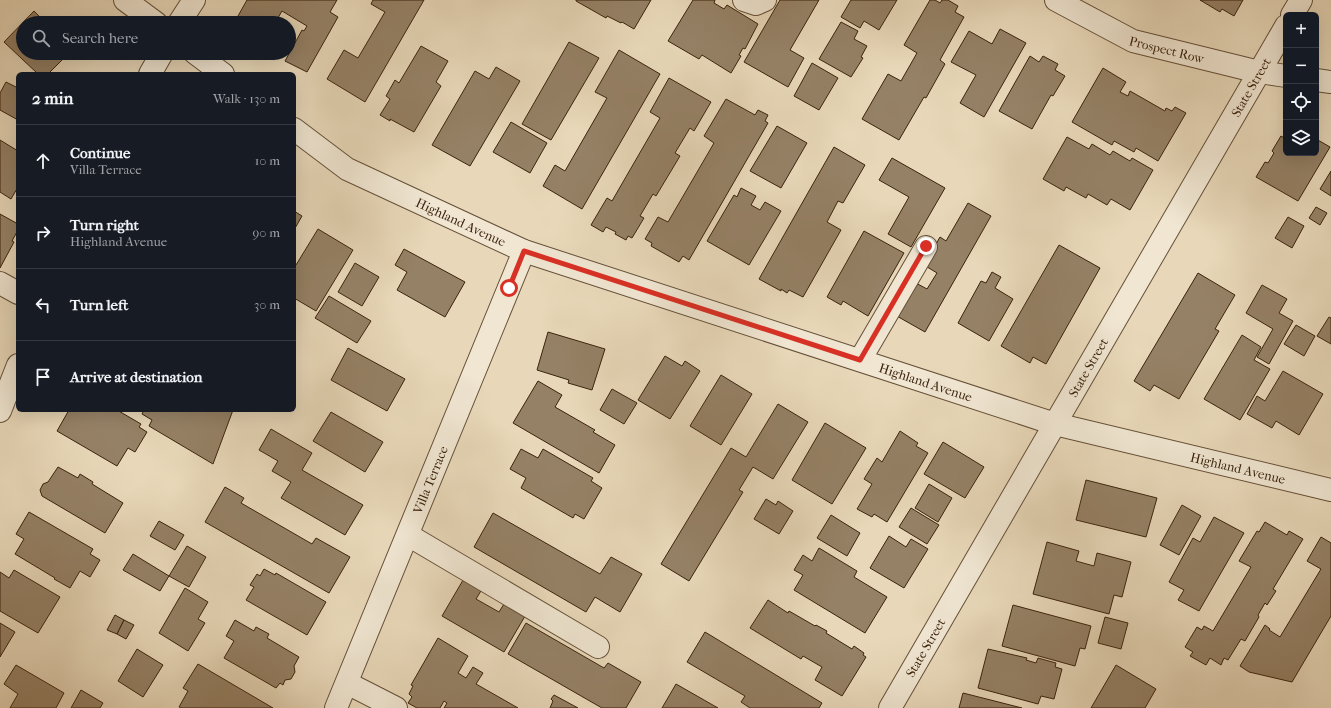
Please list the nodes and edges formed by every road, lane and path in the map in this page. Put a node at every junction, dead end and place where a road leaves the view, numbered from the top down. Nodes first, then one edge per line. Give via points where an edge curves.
1 (125, 0) edge
2 (194, 0) edge
3 (744, 0) edge
4 (765, 0) edge
5 (1056, 0) edge
6 (1301, 0) edge
7 (1294, 12) edge
8 (147, 16) edge
9 (184, 16) edge
10 (1283, 31) edge
11 (158, 60) edge
12 (204, 60) edge
13 (151, 72) edge
14 (220, 72) edge
15 (1259, 72) junction
16 (1283, 76) edge
17 (1319, 80) edge
18 (1331, 82) edge
19 (296, 131) edge
20 (926, 246) dead end
21 (524, 251) junction
22 (0, 283) edge
23 (16, 292) edge
24 (860, 360) junction
25 (16, 370) edge
26 (0, 411) edge
27 (1055, 424) junction
28 (1331, 490) edge
29 (408, 535) junction
30 (598, 647) dead end
31 (347, 683) junction
32 (336, 708) edge
33 (396, 708) edge
34 (890, 708) edge

1 - 8 street
2 - 9 street
3 - 4 street via 756,4
5 - 15 street, Prospect Row via 1133,41
6 - 7 street
10 - 15 street, State Street
11 - 13 street
12 - 14 street
15 - 16 street, Prospect Row
15 - 27 street, State Street
17 - 18 street
19 - 21 street, Highland Avenue via 347,169
20 - 24 street
21 - 24 street, Highland Avenue
21 - 29 street, Villa Terrace
22 - 23 street
24 - 27 street, Highland Avenue
25 - 26 street
27 - 28 street, Highland Avenue
27 - 34 street, State Street
29 - 30 street
29 - 31 street, Villa Terrace
31 - 32 street, Villa Terrace
31 - 33 street

